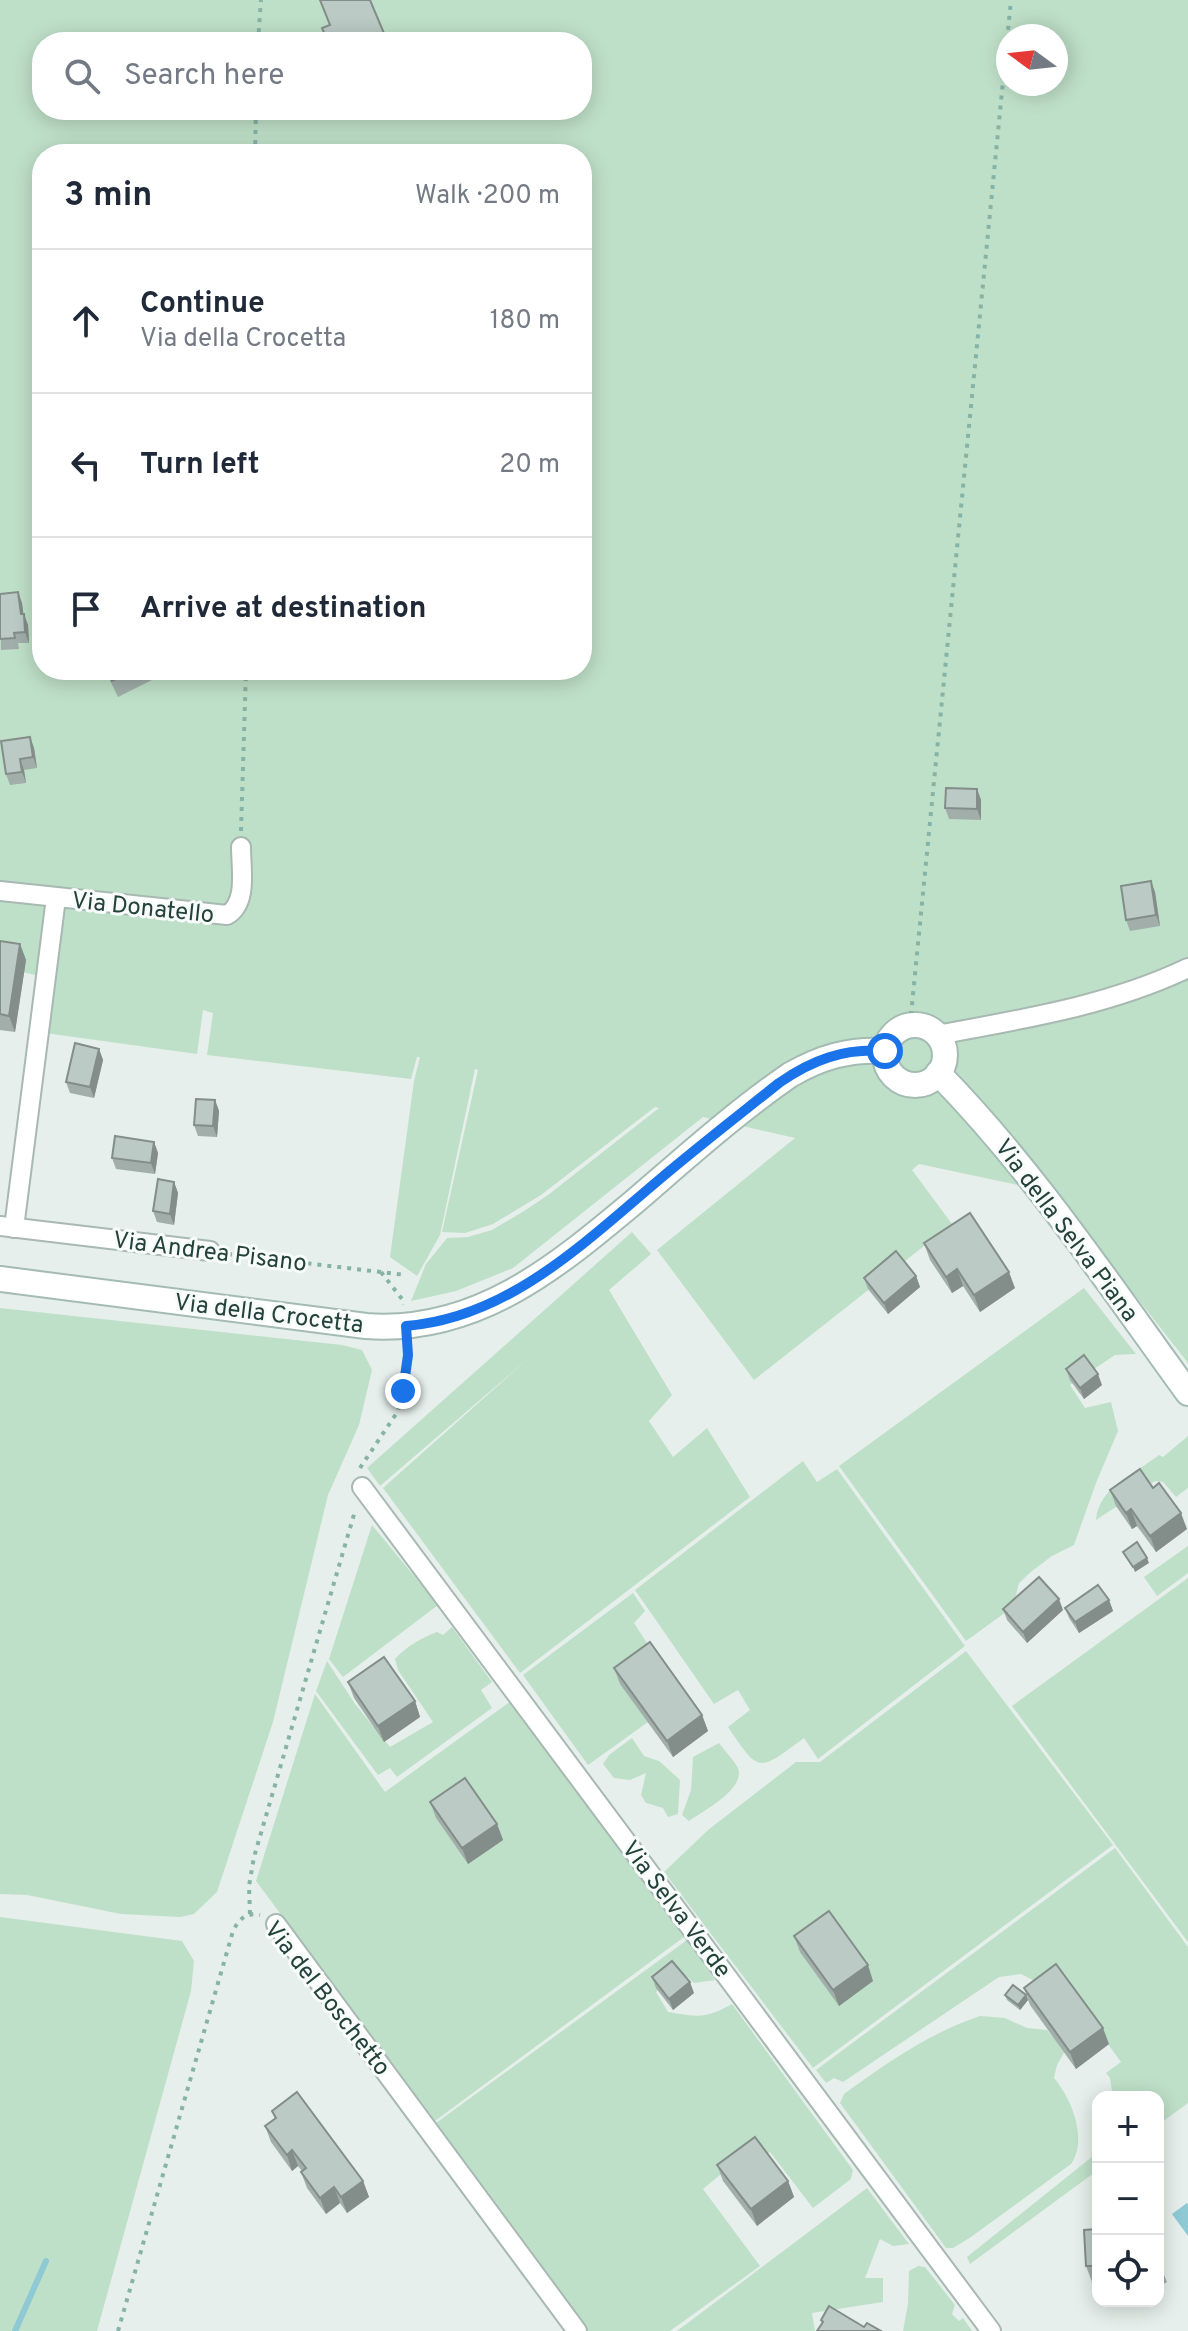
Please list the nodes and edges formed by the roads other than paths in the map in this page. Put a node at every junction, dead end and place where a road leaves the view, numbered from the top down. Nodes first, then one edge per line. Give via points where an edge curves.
1 (241, 847) road end
2 (0, 891) edge
3 (56, 898) junction
4 (1188, 968) edge
5 (937, 1035) junction
6 (885, 1051) junction
7 (938, 1073) junction
8 (7, 1227) edge
9 (210, 1251) road end
10 (0, 1279) edge
11 (1188, 1393) edge
12 (362, 1487) road end
13 (276, 1924) road end
14 (577, 2331) edge
15 (991, 2331) edge

1 - 3 street, Via Donatello via 241,894 227,915
2 - 3 street, Via Donatello
3 - 8 street, Via Andrea Pisano
4 - 5 street via 1084,1007
5 - 6 street via 910,1025 893,1034
5 - 7 street via 944,1054
6 - 7 street via 889,1070 903,1083 922,1084
6 - 10 street, Via della Crocetta via 843,1053 801,1069 571,1254 532,1282 463,1313 406,1326 353,1324
7 - 11 street, Via della Selva Piana via 1033,1180
8 - 9 street, Via Andrea Pisano
12 - 15 street, Via Selva Verde
13 - 14 street, Via del Boschetto

